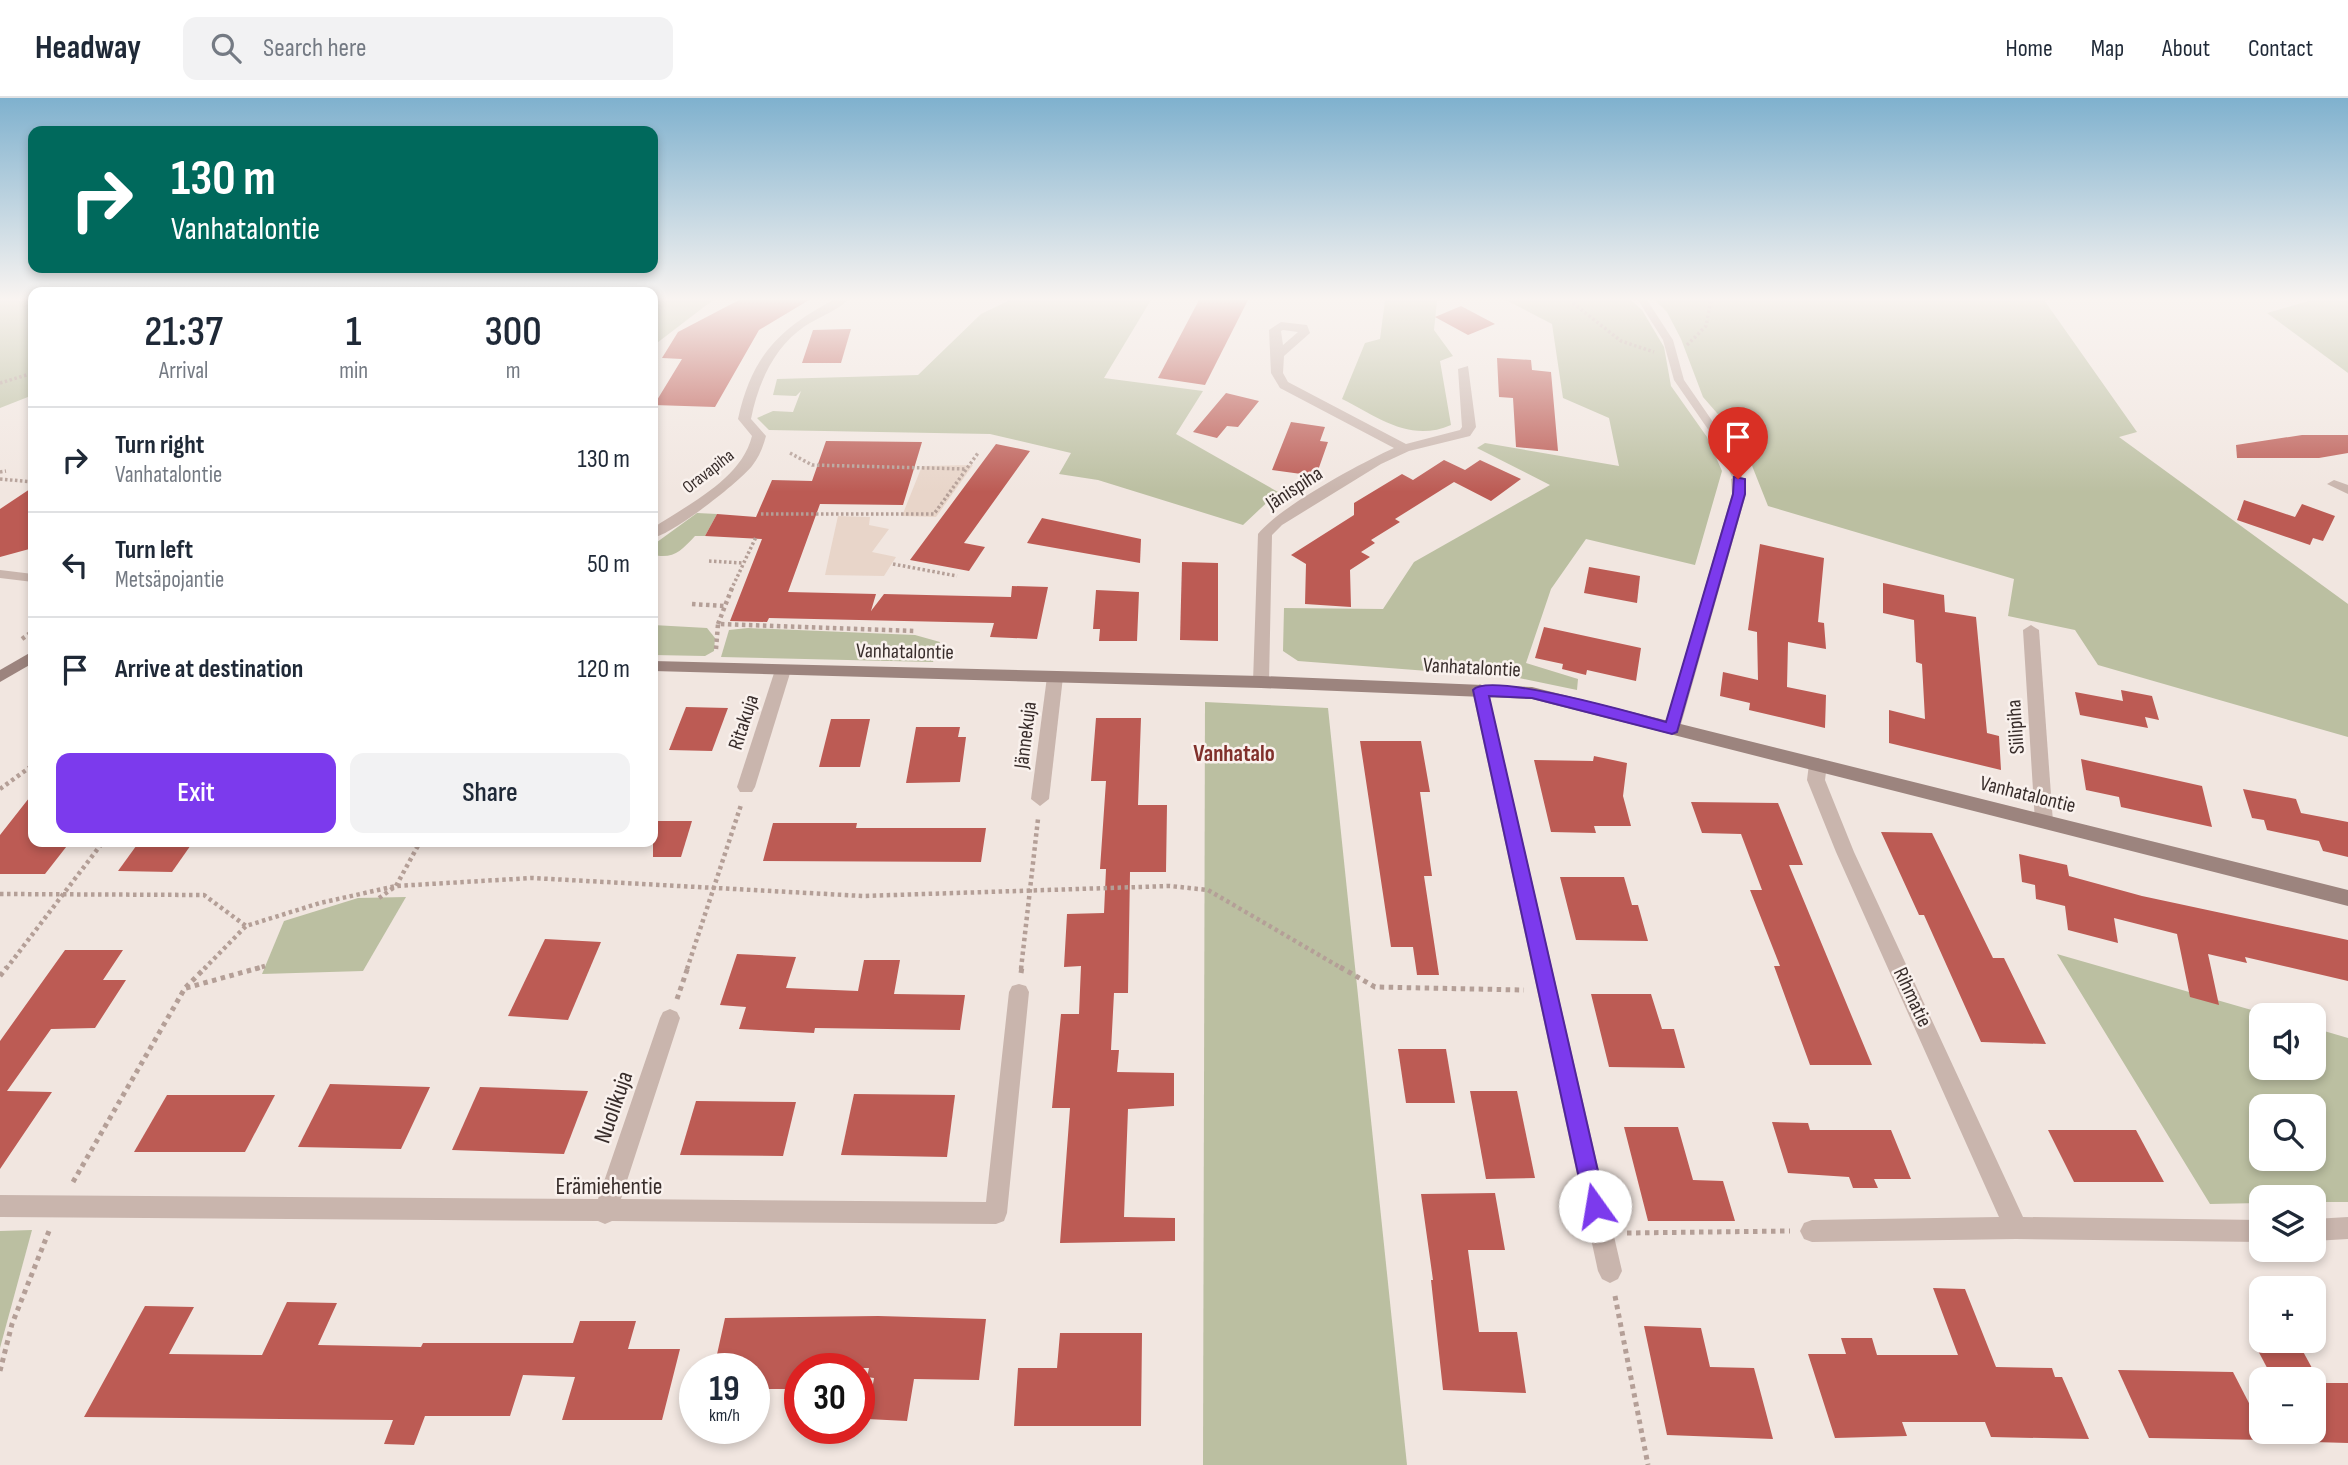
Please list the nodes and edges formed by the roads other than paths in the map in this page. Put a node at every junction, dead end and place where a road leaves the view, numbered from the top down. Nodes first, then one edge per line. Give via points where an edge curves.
1 (766, 364) edge
2 (1276, 364) edge
3 (1676, 364) edge
4 (1464, 369) dead end
5 (1404, 448) junction
6 (1738, 479) joint
7 (658, 530) edge
8 (0, 574) edge
9 (28, 577) edge
10 (2031, 630) dead end
11 (28, 659) edge
12 (658, 666) edge
13 (783, 670) junction
14 (0, 677) edge
15 (1055, 677) junction
16 (1261, 682) junction
17 (1480, 690) junction
18 (1672, 728) junction
19 (1818, 764) junction
20 (746, 787) road end
21 (1040, 799) road end
22 (2045, 822) junction
23 (2348, 898) edge
24 (1019, 992) road end
25 (670, 1018) road end
26 (0, 1206) edge
27 (605, 1213) junction
28 (2016, 1228) junction
29 (2348, 1228) edge
30 (2326, 1229) edge
31 (1812, 1231) road end
32 (2249, 1231) edge
33 (1611, 1271) road end

1 - 7 street, Oravapiha via 747,401 744,419 759,436 752,458 733,478
2 - 5 street via 1277,377 1284,385
3 - 6 lane via 1679,380 1719,438
4 - 5 street, Jänispiha via 1469,427 1465,433
5 - 16 street, Jänispiha via 1277,522 1265,534
6 - 18 street via 1739,494
8 - 9 lane
10 - 22 street, Siilipiha
11 - 14 street
12 - 13 street, Vanhatalontie
13 - 15 street, Vanhatalontie
13 - 20 street, Ritakuja
15 - 16 street, Vanhatalontie
15 - 21 street, Jännekuja
16 - 17 street, Vanhatalontie
17 - 18 street, Vanhatalontie via 1532,693
17 - 33 street
18 - 19 street, Vanhatalontie
19 - 22 street, Vanhatalontie
19 - 28 street, Rihmatie via 1816,780 1845,852
22 - 23 street, Vanhatalontie
24 - 27 street, Erämiehentie via 996,1213
25 - 27 street, Nuolikuja
26 - 27 street, Erämiehentie
28 - 31 street
28 - 32 street
29 - 30 street

